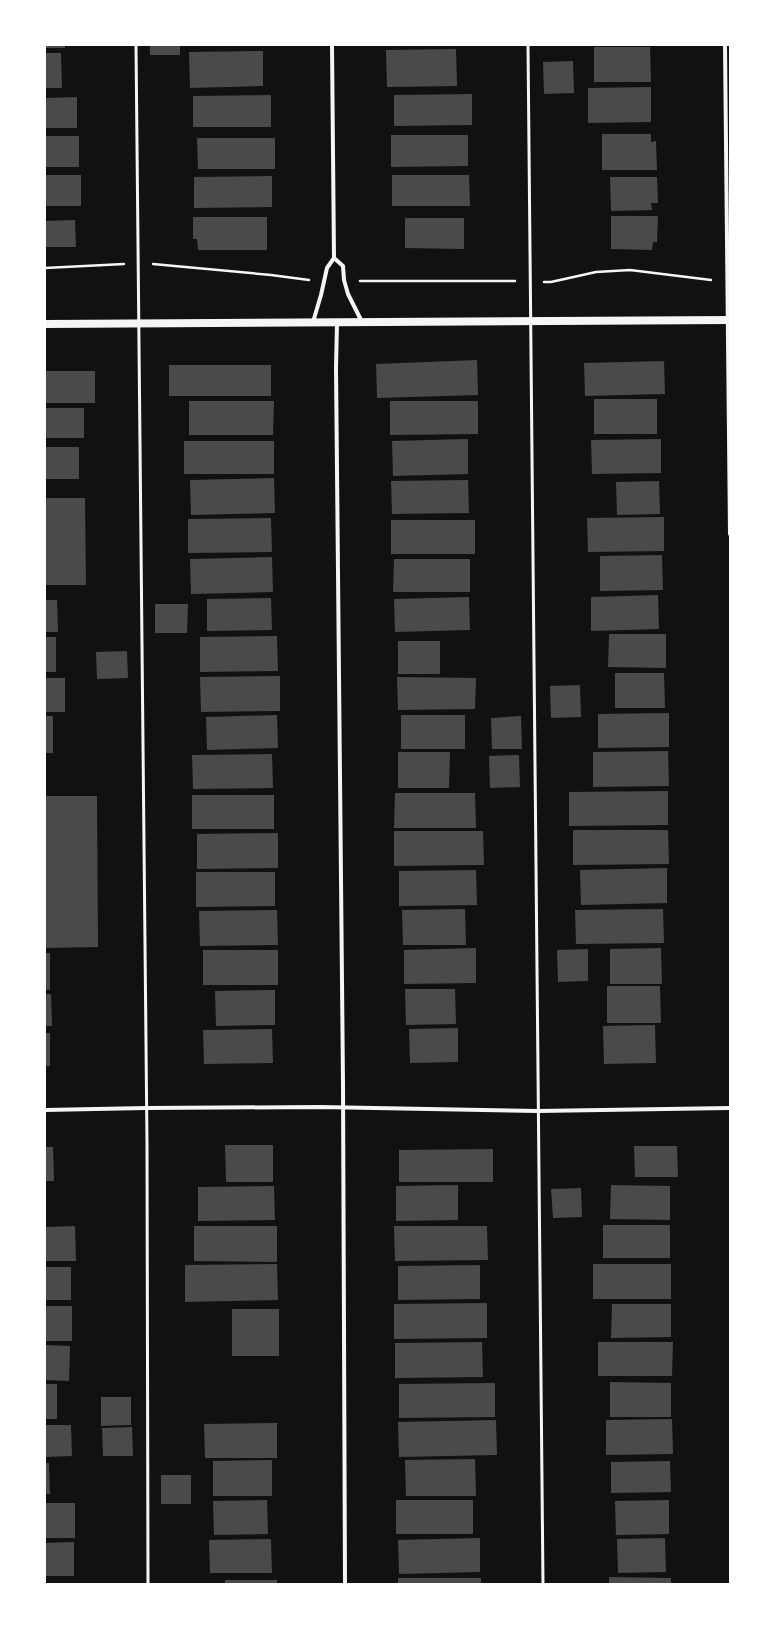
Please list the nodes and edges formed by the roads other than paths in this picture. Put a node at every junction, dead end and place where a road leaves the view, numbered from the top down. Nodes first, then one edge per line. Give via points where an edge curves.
1 (136, 45) edge
2 (332, 45) edge
3 (528, 45) edge
4 (725, 45) edge
5 (334, 258) junction
6 (729, 320) edge
7 (313, 322) junction
8 (363, 322) junction
9 (531, 322) junction
10 (337, 323) junction
11 (45, 324) edge
12 (138, 324) junction
13 (730, 534) edge
14 (146, 1108) junction
15 (343, 1108) junction
16 (730, 1108) edge
17 (45, 1110) edge
18 (538, 1111) junction
19 (148, 1584) edge
20 (345, 1584) edge
21 (543, 1584) edge

1 - 12 lane
2 - 5 street
3 - 9 lane
4 - 6 street
5 - 7 street via 326,268
5 - 8 street via 342,266 348,294
6 - 9 main road
6 - 13 street
7 - 10 main road
7 - 12 main road
8 - 9 main road
8 - 10 main road
9 - 18 lane
10 - 15 street
11 - 12 main road
12 - 14 lane
14 - 15 street
14 - 17 street
14 - 19 lane
15 - 18 street
15 - 20 street
16 - 18 street
18 - 21 lane

